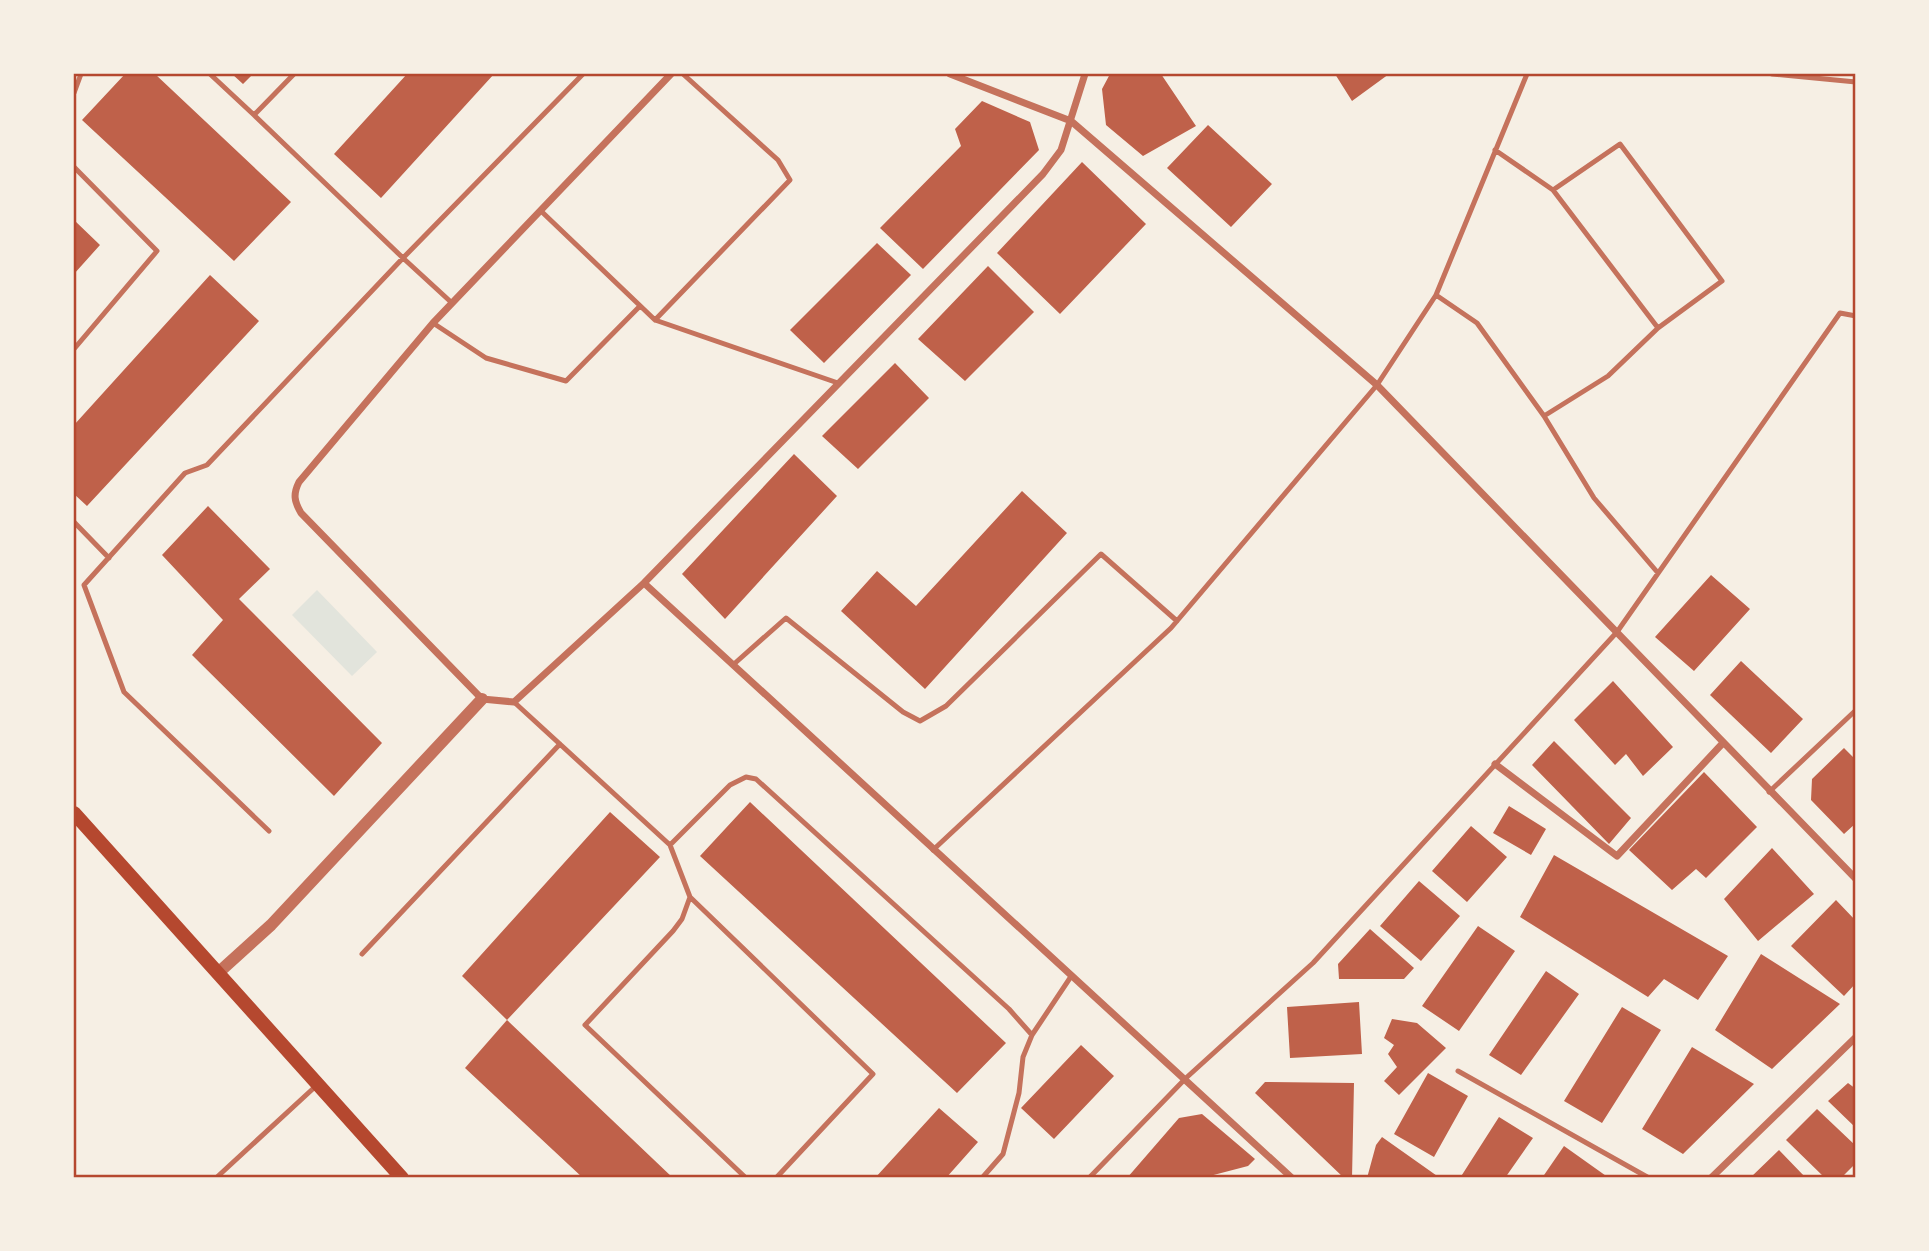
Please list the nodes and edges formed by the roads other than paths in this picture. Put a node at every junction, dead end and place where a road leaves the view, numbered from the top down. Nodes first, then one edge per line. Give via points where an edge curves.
1 (81, 74) edge
2 (209, 74) edge
3 (294, 74) edge
4 (583, 74) edge
5 (671, 74) edge
6 (683, 74) edge
7 (950, 74) edge
8 (1085, 74) edge
9 (1527, 74) edge
10 (1772, 74) edge
11 (1856, 82) edge
12 (74, 93) edge
13 (254, 115) junction
14 (1071, 121) junction
15 (1495, 150) junction
16 (74, 167) edge
17 (1553, 190) junction
18 (541, 211) junction
19 (404, 258) junction
20 (1436, 295) junction
21 (452, 303) junction
22 (640, 306) junction
23 (1856, 316) edge
24 (655, 320) junction
25 (433, 323) junction
26 (1658, 328) junction
27 (74, 349) edge
28 (838, 383) junction
29 (1377, 385) junction
30 (1544, 416) junction
31 (74, 522) edge
32 (109, 558) junction
33 (1658, 573) junction
34 (644, 583) junction
35 (1177, 621) junction
36 (1617, 632) junction
37 (734, 664) junction
38 (482, 699) junction
39 (514, 702) junction
40 (1856, 710) edge
41 (560, 744) junction
42 (1722, 744) junction
43 (1495, 764) junction
44 (1769, 793) junction
45 (74, 813) edge
46 (269, 831) dead end
47 (670, 845) junction
48 (933, 850) junction
49 (1856, 879) edge
50 (690, 897) junction
51 (362, 954) dead end
52 (218, 973) junction
53 (1072, 975) junction
54 (1032, 1035) junction
55 (1856, 1037) edge
56 (1458, 1070) dead end
57 (1186, 1078) junction
58 (318, 1084) junction
59 (216, 1178) edge
60 (402, 1178) edge
61 (746, 1178) edge
62 (776, 1178) edge
63 (982, 1178) edge
64 (1090, 1178) edge
65 (1292, 1178) edge
66 (1649, 1178) edge
67 (1711, 1178) edge

1 - 12 lane
2 - 13 lane
3 - 13 lane
4 - 19 lane
5 - 18 street
6 - 24 lane via 778,160 790,180
7 - 14 street
8 - 14 street
9 - 15 lane
10 - 11 lane
13 - 19 lane
14 - 28 street via 1061,150 1043,174
14 - 29 street
15 - 17 lane
15 - 20 lane
16 - 27 lane via 157,251
17 - 26 lane
17 - 26 lane via 1620,144 1722,281
18 - 21 street
18 - 22 lane
19 - 21 lane
19 - 32 lane via 207,465 185,473
20 - 29 lane
20 - 30 lane via 1477,323
21 - 25 street
22 - 24 lane
22 - 25 lane via 566,381 486,358
23 - 33 lane via 1840,313
24 - 28 lane
25 - 38 street via 299,482 295,502 330,544
26 - 30 lane via 1608,376
28 - 34 street
29 - 35 lane
29 - 36 street
30 - 33 lane via 1594,498
31 - 32 lane
32 - 46 lane via 84,585 124,692
33 - 36 lane
34 - 37 street
34 - 39 street
35 - 37 lane via 1101,554 946,706 920,721 786,618
35 - 48 lane
36 - 42 street
36 - 43 lane
37 - 48 street
38 - 39 street
38 - 52 street via 280,916
39 - 41 lane
40 - 44 lane
41 - 47 lane
41 - 51 lane
42 - 43 street via 1617,856
42 - 44 street
43 - 57 lane via 1313,963
44 - 49 street
45 - 52 main road
47 - 50 lane
47 - 54 lane via 738,779 756,779
48 - 53 street
50 - 61 lane via 673,931 585,1025
50 - 62 lane via 873,1074
52 - 58 main road
53 - 54 lane
53 - 57 street
54 - 63 lane via 1023,1057 1003,1154
55 - 67 street
56 - 66 lane
57 - 64 lane
57 - 65 street
58 - 59 lane
58 - 60 main road

